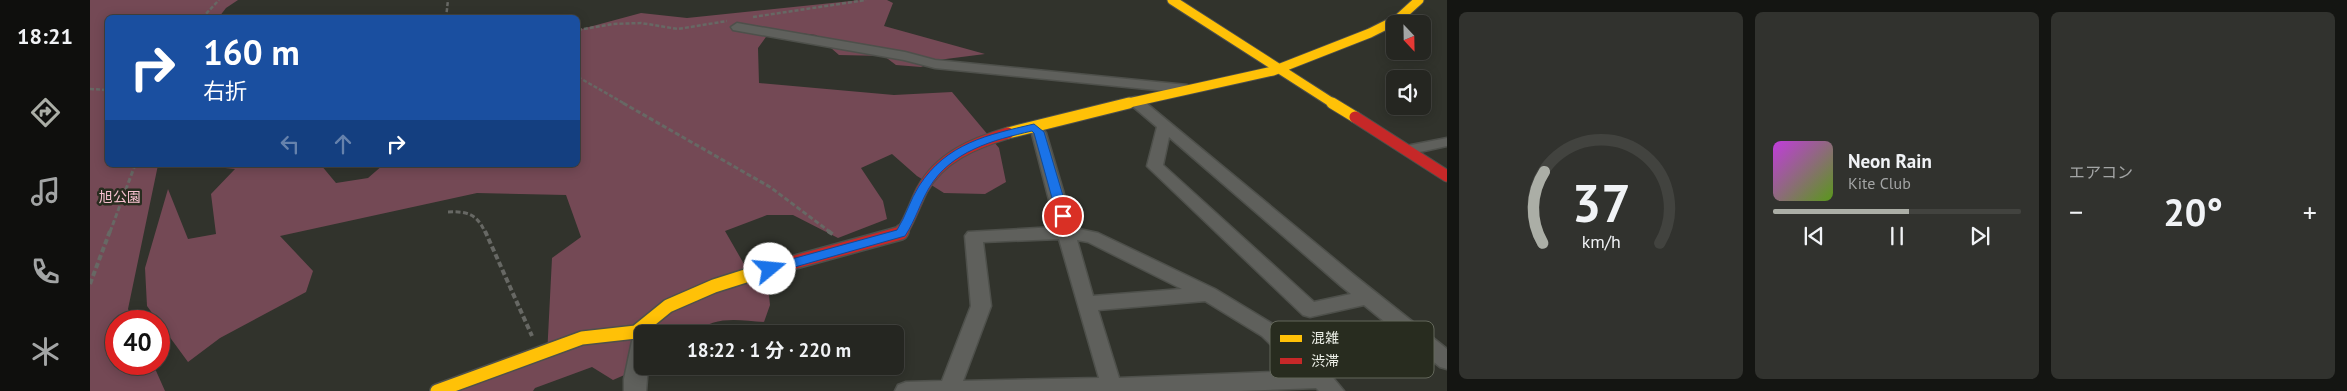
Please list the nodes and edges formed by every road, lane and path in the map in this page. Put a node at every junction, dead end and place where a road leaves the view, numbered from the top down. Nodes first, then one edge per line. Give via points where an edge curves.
1 (219, 0) edge
2 (448, 0) edge
3 (866, 0) edge
4 (1172, 0) edge
5 (1419, 0) edge
6 (205, 15) edge
7 (445, 15) edge
8 (737, 22) junction
9 (580, 30) edge
10 (1280, 68) junction
11 (580, 78) edge
12 (90, 89) edge
13 (1187, 89) junction
14 (105, 90) edge
15 (1135, 101) junction
16 (1164, 126) junction
17 (1034, 127) junction
18 (1447, 142) edge
19 (1406, 150) junction
20 (133, 167) edge
21 (1447, 176) edge
22 (448, 212) dead end
23 (1068, 233) junction
24 (848, 248) junction
25 (90, 284) edge
26 (1208, 294) junction
27 (1367, 298) junction
28 (1086, 304) junction
29 (1396, 321) edge
30 (651, 325) edge
31 (1270, 332) edge
32 (634, 337) edge
33 (1434, 352) edge
34 (540, 353) junction
35 (1447, 362) edge
36 (635, 375) edge
37 (1328, 385) edge
38 (1112, 389) edge
39 (949, 390) edge
40 (437, 391) edge
41 (635, 391) edge
42 (906, 391) edge

1 - 6 path
2 - 7 path
3 - 8 path
4 - 10 street
5 - 10 street via 1398,19 1370,33
8 - 9 path via 678,29 641,23
8 - 13 street via 935,64
10 - 13 street via 1230,82
10 - 19 street
11 - 24 path via 770,187
12 - 14 path
13 - 15 street
15 - 16 street
15 - 17 street
16 - 27 street
16 - 27 street via 1155,166 1310,310
17 - 23 street via 1039,132
17 - 24 street via 1002,135 955,154 937,168 923,188 901,233
18 - 19 street
19 - 21 street
20 - 25 path
22 - 34 path via 468,212 481,223
23 - 26 street via 1092,237
23 - 28 street
23 - 39 street via 974,236 981,306
24 - 30 street via 714,286 668,306
26 - 28 street
26 - 31 street
27 - 29 street
28 - 38 street
32 - 34 street via 582,338
33 - 35 street
34 - 40 street
36 - 41 street
37 - 38 street
38 - 39 street
39 - 42 street

